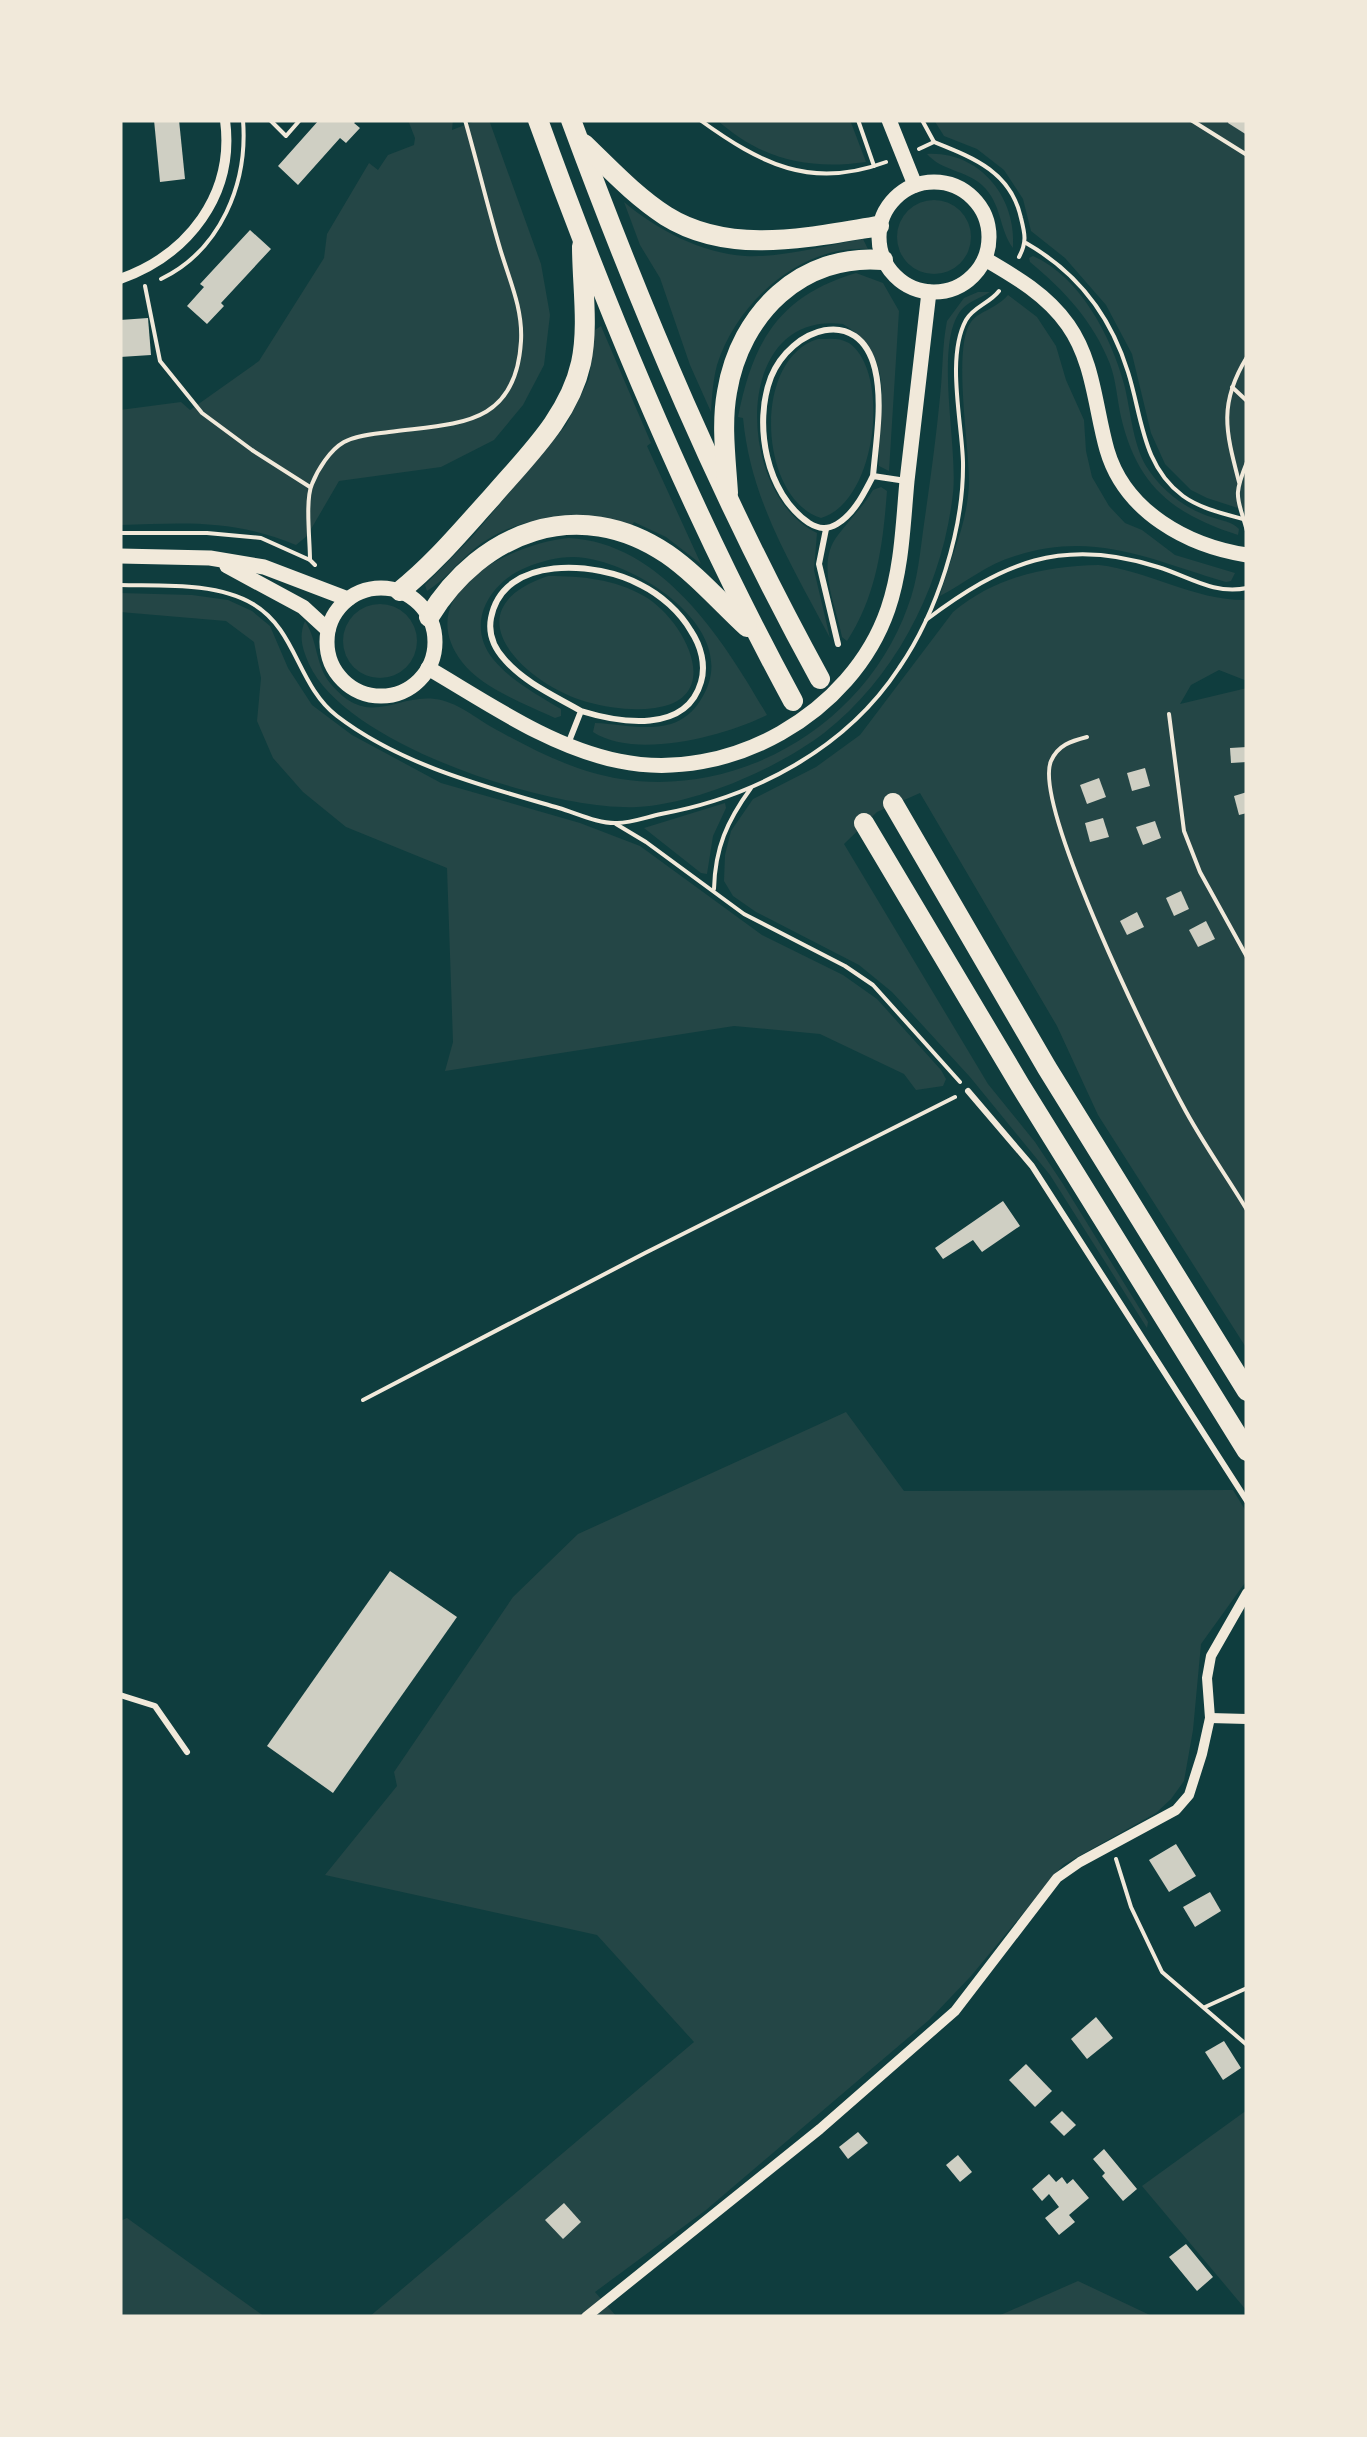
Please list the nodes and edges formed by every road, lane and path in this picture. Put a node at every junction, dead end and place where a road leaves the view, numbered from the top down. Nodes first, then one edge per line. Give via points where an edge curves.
1 (225, 120) edge
2 (270, 120) edge
3 (300, 120) edge
4 (465, 120) edge
5 (538, 120) edge
6 (700, 120) edge
7 (858, 120) edge
8 (889, 120) edge
9 (922, 120) edge
10 (1191, 120) edge
11 (575, 130) edge
12 (934, 142) junction
13 (904, 155) junction
14 (1247, 155) edge
15 (874, 166) junction
16 (915, 186) junction
17 (879, 226) junction
18 (582, 234) junction
19 (1026, 243) junction
20 (985, 259) junction
21 (883, 260) junction
22 (142, 272) junction
23 (1010, 273) junction
24 (120, 279) edge
25 (929, 292) junction
26 (1247, 358) edge
27 (1231, 387) junction
28 (1247, 401) edge
29 (1247, 462) edge
30 (873, 476) junction
31 (907, 481) junction
32 (1239, 482) junction
33 (310, 487) junction
34 (729, 506) junction
35 (1245, 519) edge
36 (826, 529) junction
37 (1247, 532) edge
38 (1247, 555) edge
39 (120, 556) edge
40 (210, 558) junction
41 (310, 560) dead end
42 (120, 584) edge
43 (1247, 588) edge
44 (400, 592) junction
45 (348, 600) junction
46 (429, 617) junction
47 (926, 620) junction
48 (328, 630) junction
49 (760, 639) junction
50 (838, 644) dead end
51 (428, 668) junction
52 (820, 679) dead end
53 (794, 702) dead end
54 (581, 711) junction
55 (1169, 714) dead end
56 (1087, 737) dead end
57 (568, 745) junction
58 (750, 788) junction
59 (892, 803) dead end
60 (864, 823) dead end
61 (614, 824) junction
62 (714, 890) junction
63 (1247, 956) edge
64 (968, 1091) junction
65 (1247, 1210) edge
66 (1247, 1391) edge
67 (364, 1400) dead end
68 (1247, 1450) edge
69 (1247, 1501) edge
70 (1247, 1592) edge
71 (120, 1694) edge
72 (1210, 1718) junction
73 (1247, 1719) edge
74 (187, 1752) dead end
75 (1112, 1846) junction
76 (1247, 1988) edge
77 (1205, 2008) junction
78 (1247, 2045) edge
79 (586, 2317) edge

1 - 22 street via 224,163 212,204 181,247
2 - 3 path via 286,136
4 - 33 path via 519,306 517,368 493,409 469,421 344,442
5 - 18 highway
6 - 15 path via 742,150 792,170 832,174
7 - 15 path
8 - 13 street
9 - 12 path
10 - 14 path
11 - 17 highway via 640,197 696,230 764,240
11 - 34 highway
12 - 13 path
12 - 19 path via 977,160 1006,182
13 - 15 path
13 - 16 street
16 - 17 street via 891,202
16 - 20 street via 939,182 973,198 989,233
17 - 21 street
18 - 44 highway via 585,329 568,400 454,540
18 - 49 highway via 641,388
19 - 23 path
19 - 35 path via 1068,274 1109,324 1156,467 1182,495
20 - 23 street
20 - 25 street via 961,285
21 - 25 street via 899,280
21 - 34 highway via 820,267 782,292 750,328 727,391
22 - 24 street
22 - 33 path via 160,361 202,413
23 - 38 street via 1070,328 1094,384 1108,454 1144,508 1188,538
23 - 47 path via 992,300 967,316 961,332 962,497
25 - 31 street
26 - 27 path
27 - 28 path
27 - 32 path via 1224,415
29 - 32 path
30 - 31 lane
30 - 36 lane via 856,507
30 - 36 lane via 874,366 856,339 838,330 812,332 788,349 772,376 764,433 782,494 802,518
31 - 57 street via 888,609 854,670 808,716 726,756 679,764 620,762
32 - 35 path via 1236,505
33 - 41 path
34 - 52 highway
35 - 37 path
36 - 50 lane via 820,564
39 - 40 street
40 - 45 street via 264,567
40 - 48 street via 303,607
42 - 61 path via 206,589 250,602 288,636 318,699 362,732 451,776
43 - 47 path via 1218,590 1122,557 1053,556 972,586
44 - 45 street via 375,588
44 - 46 street
45 - 48 street
46 - 49 highway via 457,577 509,538 576,526 622,534 667,554
46 - 51 street via 434,648
47 - 58 path via 872,702 828,744
48 - 51 street via 336,670 363,692 396,693
49 - 53 highway
51 - 57 street
54 - 54 lane via 624,721 681,711 702,680 701,654 678,614 624,577 583,568 546,570 512,584 498,598 492,642 518,673
54 - 57 lane
55 - 63 path via 1184,831
56 - 65 path via 1065,743 1050,763 1058,826 1183,1106
58 - 61 path
58 - 62 path via 729,818 715,858
59 - 66 highway
60 - 68 highway
61 - 62 path
62 - 64 path via 771,930 873,985
64 - 67 path
64 - 69 lane via 1032,1166
70 - 72 street via 1211,1656
71 - 74 lane via 156,1706
72 - 73 street
72 - 75 street via 1189,1795 1176,1810
75 - 77 path via 1130,1907 1162,1972
75 - 79 street via 1056,1878 955,2012
76 - 77 path
77 - 78 path

